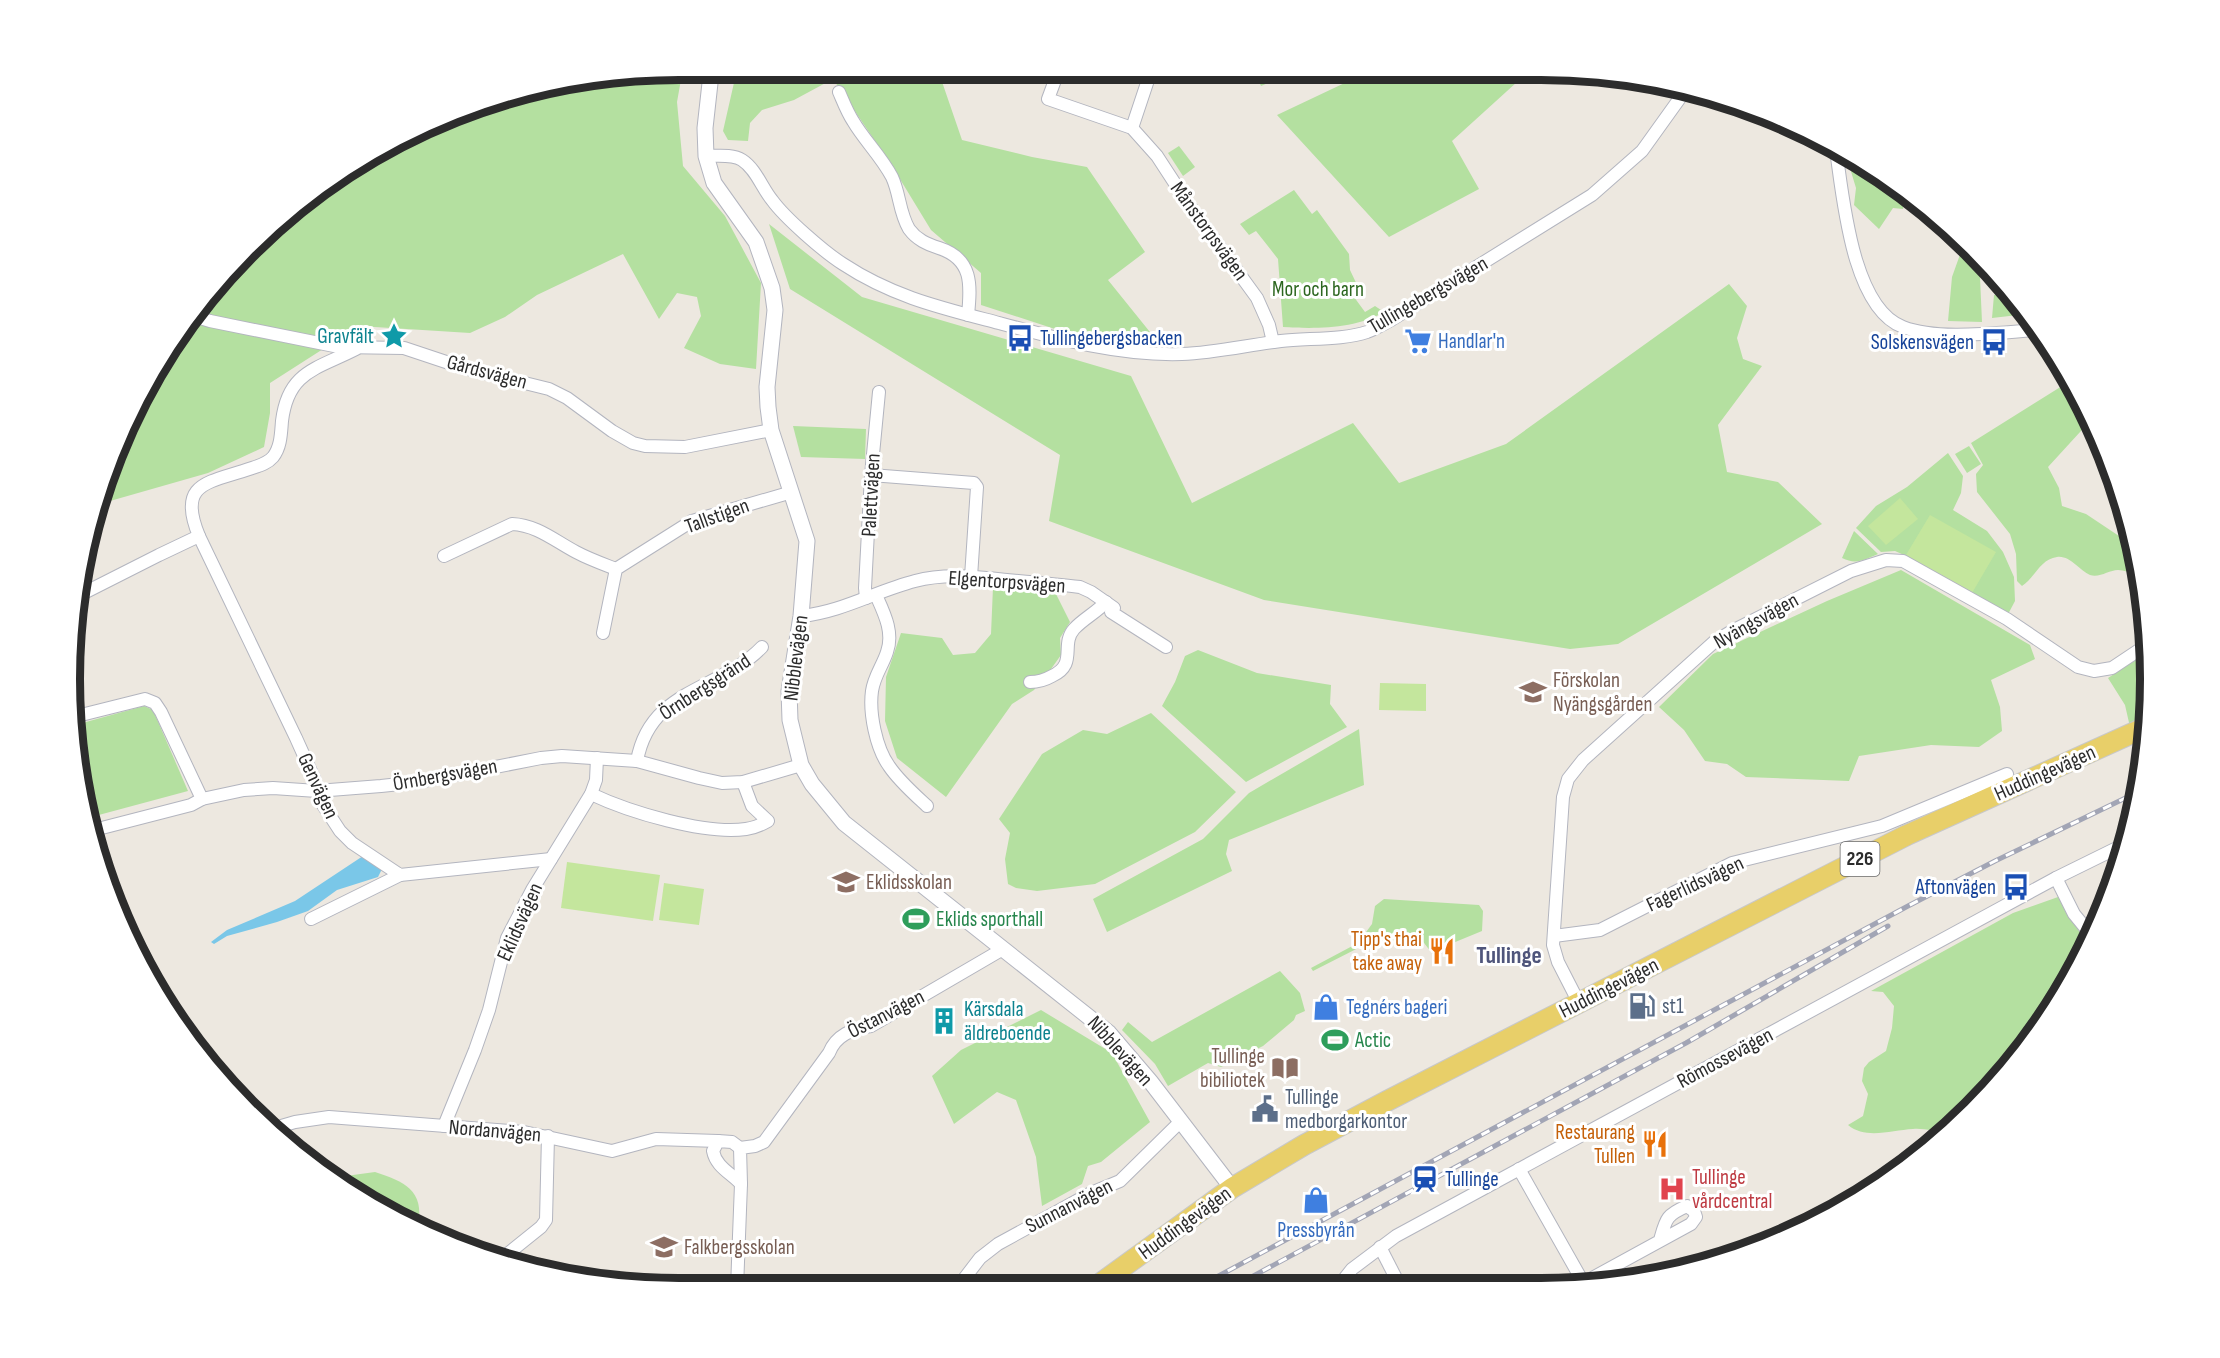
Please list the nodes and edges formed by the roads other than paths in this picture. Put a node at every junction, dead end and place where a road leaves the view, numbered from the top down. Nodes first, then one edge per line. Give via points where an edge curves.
1 (710, 80) edge
2 (1055, 80) edge
3 (1148, 80) edge
4 (839, 92) dead end
5 (1681, 96) edge
6 (1132, 128) junction
7 (706, 156) junction
8 (1837, 158) edge
9 (968, 315) junction
10 (201, 318) edge
11 (2028, 330) edge
12 (1273, 342) junction
13 (358, 349) junction
14 (879, 392) dead end
15 (771, 430) junction
16 (871, 475) junction
17 (792, 492) junction
18 (200, 536) junction
19 (444, 556) dead end
20 (616, 569) junction
21 (971, 577) junction
22 (86, 592) edge
23 (871, 597) junction
24 (1106, 602) junction
25 (801, 615) junction
26 (603, 633) dead end
27 (762, 647) dead end
28 (1166, 647) dead end
29 (2139, 650) edge
30 (1030, 682) dead end
31 (81, 715) edge
32 (2138, 731) edge
33 (597, 758) junction
34 (637, 761) junction
35 (801, 765) junction
36 (2007, 774) dead end
37 (743, 782) junction
38 (317, 791) junction
39 (591, 794) junction
40 (202, 800) junction
41 (927, 806) dead end
42 (99, 829) edge
43 (2116, 849) edge
44 (551, 859) junction
45 (400, 875) junction
46 (2056, 878) junction
47 (311, 919) dead end
48 (2086, 929) edge
49 (1554, 936) junction
50 (1003, 949) junction
51 (1579, 1003) junction
52 (1180, 1122) junction
53 (280, 1126) edge
54 (444, 1126) junction
55 (548, 1136) junction
56 (718, 1141) junction
57 (740, 1148) junction
58 (1520, 1169) junction
59 (741, 1184) junction
60 (1232, 1188) junction
61 (1660, 1239) dead end
62 (1380, 1247) junction
63 (508, 1253) edge
64 (1596, 1275) edge
65 (1575, 1277) edge
66 (737, 1278) edge
67 (965, 1278) edge
68 (1109, 1278) edge
69 (1345, 1278) edge
70 (1396, 1278) edge

1 - 7 street, Nibblevägen
2 - 6 street via 1048,99
3 - 6 street
4 - 9 street via 853,121 891,176 910,230 923,242 951,251 962,260 969,282
5 - 12 street, Tullingebergsvägen via 1641,151 1593,195 1392,321 1366,333
6 - 12 street, Månstorpsvägen via 1257,298
7 - 9 street, Tullingebergsvägen via 741,159 786,215 840,262 870,282
7 - 15 street, Nibblevägen via 714,183 756,242 772,288 775,310 767,387
8 - 11 street via 1845,220 1855,259 1873,298 1890,321 1938,334
9 - 12 street, Tullingebergsvägen via 1095,346 1137,352 1181,354
10 - 13 street, Gårdsvägen
13 - 15 street, Gårdsvägen via 405,348 464,368 549,389 612,431 645,446 685,447
13 - 18 street via 312,369 290,390 283,409 280,442 272,458 264,465 209,482 196,492 190,512
14 - 16 street, Palettvägen
15 - 17 street, Nibblevägen
16 - 21 street via 974,483 977,487
16 - 23 street, Palettvägen via 865,588
17 - 20 street, Tallstigen via 692,521
17 - 25 street, Nibblevägen via 807,541
18 - 22 street
18 - 38 street, Genvägen via 296,738
19 - 20 street via 519,524 544,532 577,553
20 - 26 street
21 - 23 street, Elgentorpsvägen via 917,580
21 - 24 street, Elgentorpsvägen via 1080,587
23 - 25 street, Elgentorpsvägen via 840,609
23 - 41 street, Palettvägen via 890,637 872,691 878,740 891,769
24 - 28 street, Elgentorpsvägen via 1114,608 1111,612
24 - 30 street, Elgentorpsvägen via 1068,638 1067,664 1063,670 1039,682
25 - 35 street, Nibblevägen via 789,691 790,720
27 - 34 street, Örnbergsgränd via 747,661 687,694 654,720 640,744
29 - 49 street, Nyängsvägen via 2112,668 2094,671 2078,667 2007,619 1902,561 1886,560 1851,571 1714,642 1575,768 1563,797
31 - 40 street via 152,700
32 - 51 main road, Huddingevägen / 226 via 1907,835
33 - 34 street, Örnbergsvägen
33 - 38 street, Örnbergsvägen via 541,758 418,782
33 - 39 street, Eklidsvägen
34 - 37 street, Örnbergsvägen via 722,783
35 - 37 street, Örnbergsvägen
35 - 50 street, Nibblevägen via 844,823
36 - 49 street, Fagerlidsvägen via 1882,826 1732,863 1600,930
37 - 39 street via 752,806 768,821 746,830 688,825
38 - 40 street, Örnbergsvägen via 244,790
38 - 45 street, Genvägen via 340,831
39 - 44 street, Eklidsvägen
40 - 42 street, Örnbergsvägen
43 - 46 street, Römossevägen
44 - 45 street
44 - 54 street, Eklidsvägen via 507,938 489,1010
45 - 47 street
46 - 48 street
46 - 58 street, Römossevägen
49 - 51 street, Nyängsvägen via 1558,962
50 - 52 street, Nibblevägen via 1109,1033
50 - 57 street, Östanvägen via 877,1023 853,1030 836,1041 764,1142
51 - 60 main road, Huddingevägen / 226 via 1304,1145
52 - 60 street, Nibblevägen
52 - 67 street, Sunnanvägen via 1120,1181 998,1244 980,1258
53 - 54 street, Nordanvägen via 329,1117
54 - 55 street, Nordanvägen
55 - 56 street, Nordanvägen via 612,1151 656,1139
55 - 63 street via 546,1220
56 - 57 street via 732,1142
56 - 59 street via 714,1159
57 - 59 street
58 - 62 street, Römossevägen
58 - 65 street
59 - 66 street
60 - 68 main road, Huddingevägen / 226
61 - 64 street
62 - 69 street, Römossevägen
62 - 70 street

